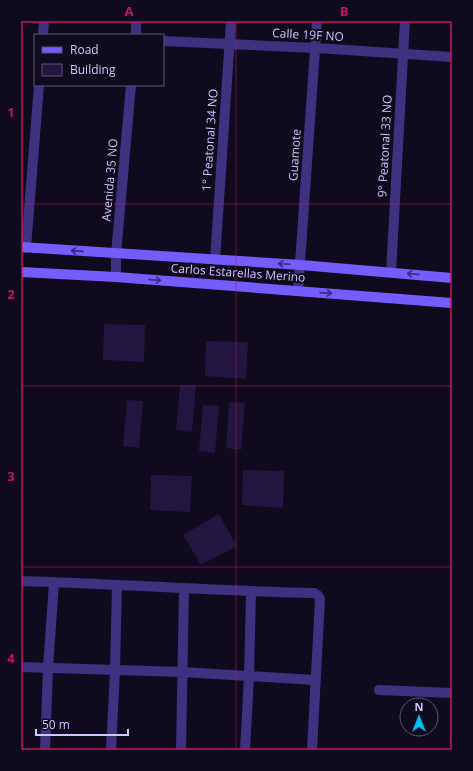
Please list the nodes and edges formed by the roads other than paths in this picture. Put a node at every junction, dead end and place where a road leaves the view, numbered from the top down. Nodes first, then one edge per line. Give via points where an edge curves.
1 (44, 21) edge
2 (136, 21) edge
3 (231, 21) edge
4 (317, 21) edge
5 (405, 21) edge
6 (43, 34) edge
7 (136, 34) edge
8 (164, 41) edge
9 (230, 44) junction
10 (316, 48) junction
11 (403, 53) junction
12 (452, 57) edge
13 (39, 86) edge
14 (131, 86) edge
15 (24, 247) edge
16 (116, 254) junction
17 (216, 260) junction
18 (300, 265) junction
19 (21, 272) edge
20 (391, 272) junction
21 (116, 277) junction
22 (452, 278) edge
23 (298, 291) junction
24 (452, 303) edge
25 (21, 581) edge
26 (54, 582) junction
27 (117, 585) junction
28 (184, 588) junction
29 (251, 592) junction
30 (21, 667) edge
31 (48, 668) junction
32 (115, 670) junction
33 (182, 672) junction
34 (249, 677) junction
35 (315, 680) junction
36 (379, 690) dead end
37 (452, 693) edge
38 (45, 750) edge
39 (111, 750) edge
40 (181, 750) edge
41 (245, 750) edge
42 (312, 750) edge

1 - 6 street
2 - 7 street
3 - 9 street, 1° Peatonal 34 NO
4 - 10 street, Guamote
5 - 11 street, 9° Peatonal 33 NO
8 - 9 street, Calle 19F NO
9 - 10 street, Calle 19F NO
9 - 17 street, 1° Peatonal 34 NO
10 - 11 street, Calle 19F NO
10 - 18 street, Guamote
11 - 12 street, Calle 19F NO
11 - 20 street, 9° Peatonal 33 NO
13 - 15 street
14 - 16 street, Avenida 35 NO
16 -> 15 street, Carlos Estarellas Merino
16 - 17 street, Carlos Estarellas Merino
16 - 21 street, Avenida 35 NO
18 -> 17 street, Carlos Estarellas Merino
18 - 20 street, Carlos Estarellas Merino
18 - 23 street, Guamote
19 - 21 street, Carlos Estarellas Merino
22 -> 20 street, Carlos Estarellas Merino
21 -> 23 street, Carlos Estarellas Merino
23 -> 24 street, Carlos Estarellas Merino
25 - 26 street
26 - 27 street
26 - 31 street
27 - 28 street
27 - 32 street
28 - 29 street
28 - 33 street
29 - 34 street
29 - 35 street via 314,593 319,596
30 - 31 street
31 - 32 street
31 - 38 street
32 - 33 street
32 - 39 street
33 - 34 street
33 - 40 street
34 - 35 street
34 - 41 street
35 - 42 street
36 - 37 street

